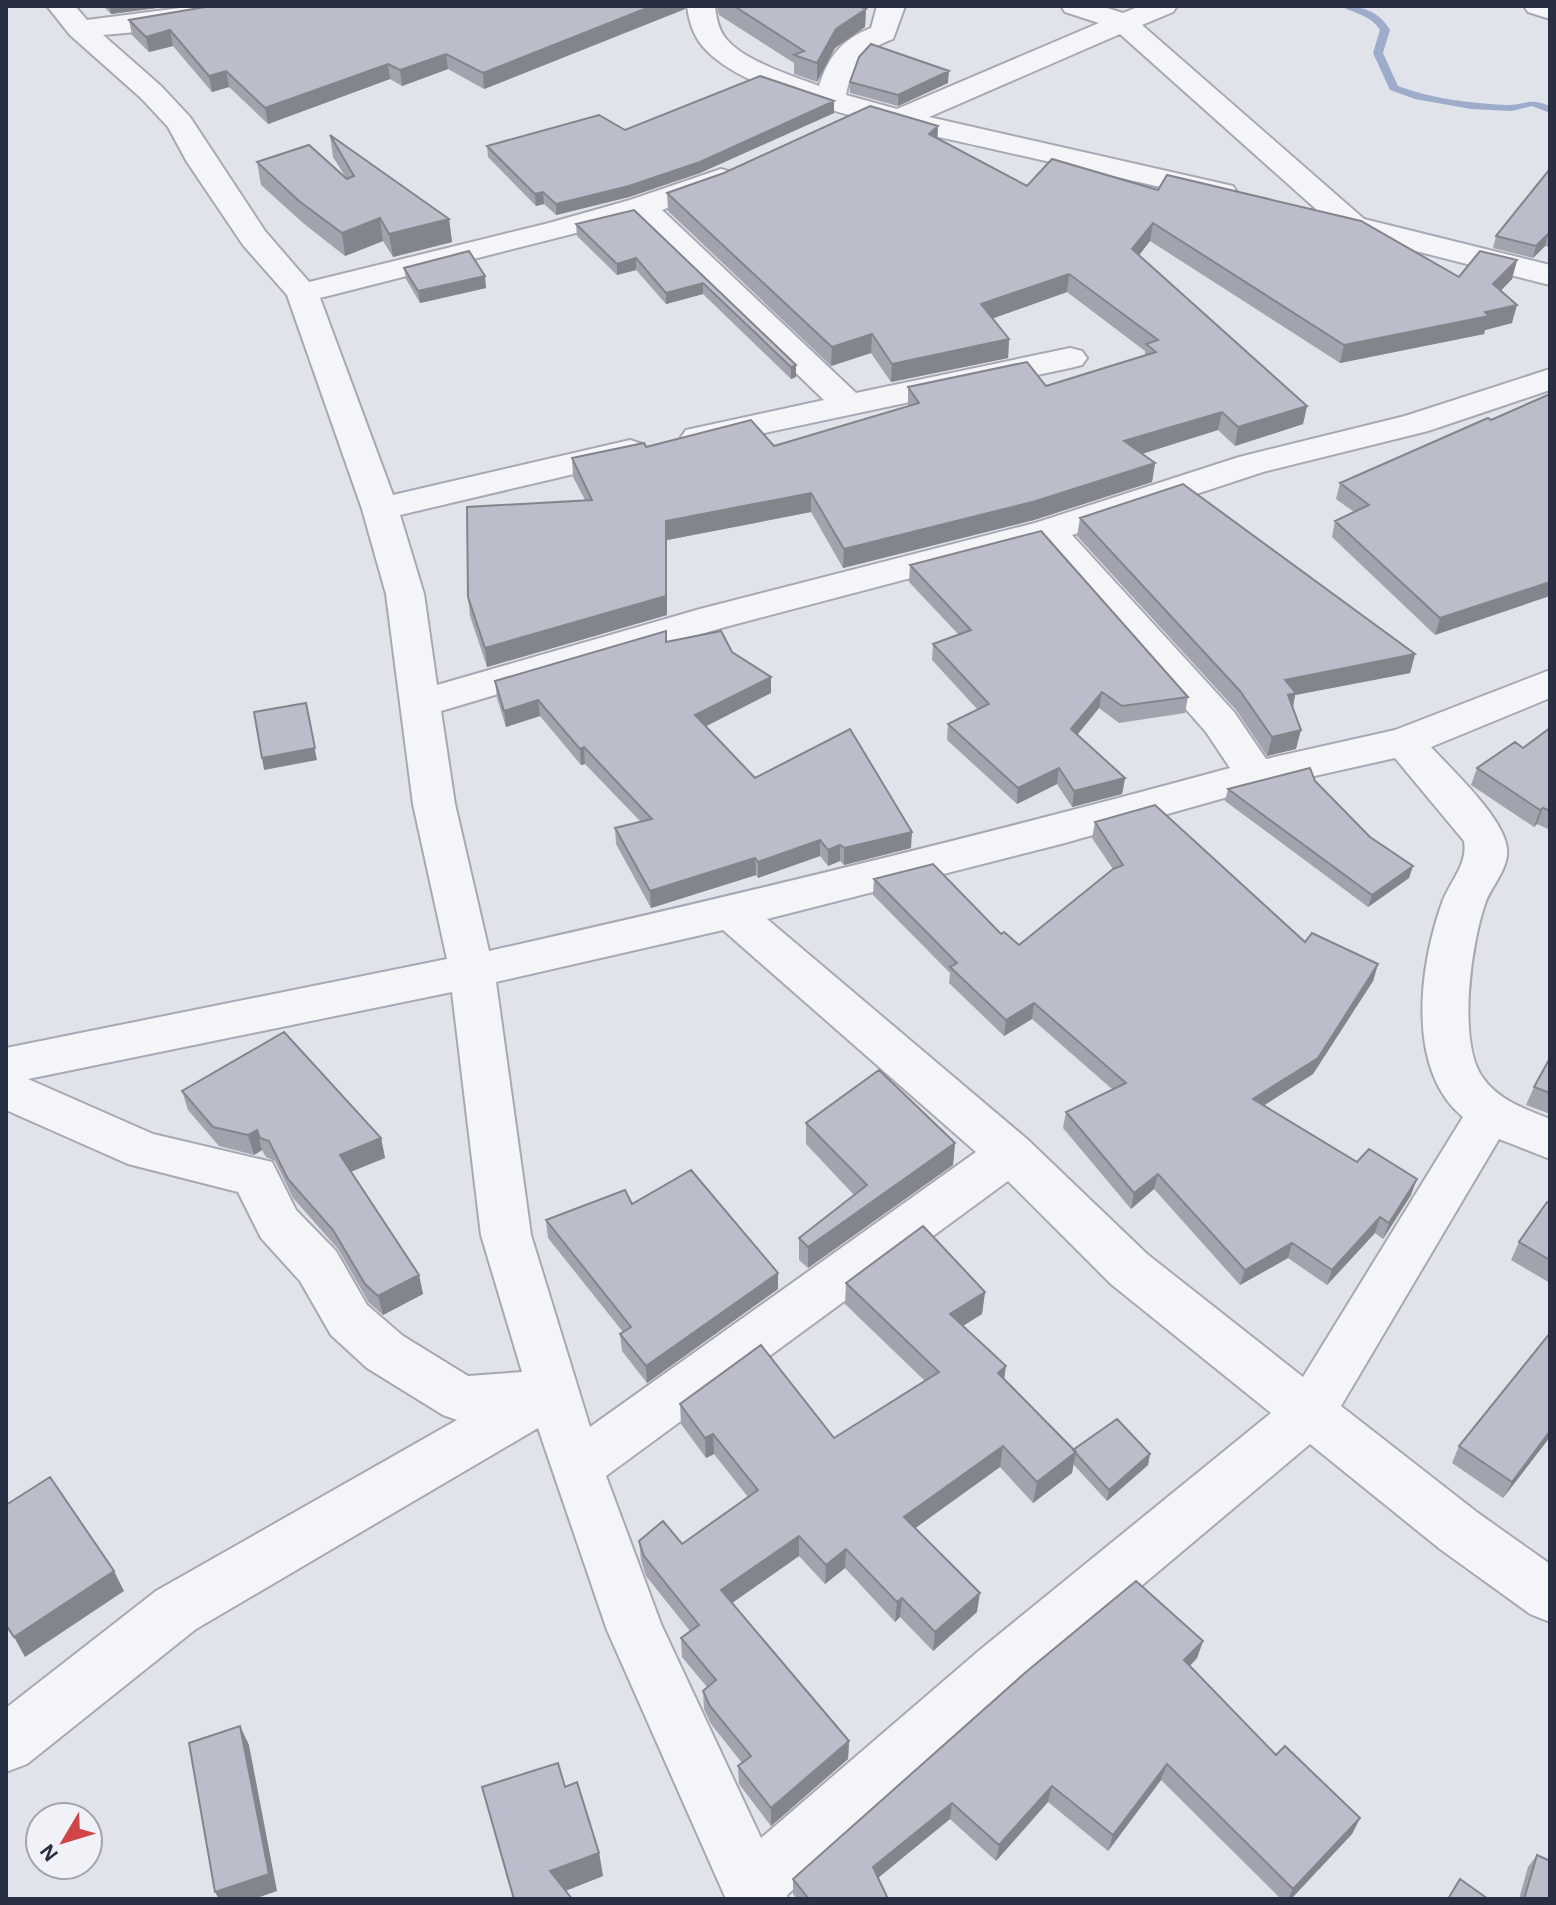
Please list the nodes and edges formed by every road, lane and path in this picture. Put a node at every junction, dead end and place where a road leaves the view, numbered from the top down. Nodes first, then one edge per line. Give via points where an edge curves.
1 (242, 6) edge
2 (701, 6) edge
3 (891, 6) edge
4 (1075, 6) edge
5 (1163, 6) edge
6 (1538, 6) edge
7 (1550, 11) edge
8 (74, 14) edge
9 (1124, 23) junction
10 (830, 113) junction
11 (899, 119) junction
12 (752, 163) edge
13 (1248, 199) edge
14 (641, 207) junction
15 (1293, 210) edge
16 (1353, 225) junction
17 (1550, 275) edge
18 (302, 293) junction
19 (1070, 358) dead end
20 (1550, 379) edge
21 (849, 405) junction
22 (380, 509) junction
23 (1048, 531) junction
24 (1550, 683) edge
25 (421, 703) junction
26 (1404, 742) junction
27 (1256, 775) junction
28 (731, 912) junction
29 (472, 971) junction
30 (6, 1066) edge
31 (6, 1090) edge
32 (1490, 1113) junction
33 (1550, 1140) edge
34 (1010, 1153) junction
35 (552, 1393) junction
36 (1309, 1413) junction
37 (576, 1467) junction
38 (1550, 1596) edge
39 (6, 1744) edge
40 (755, 1893) edge

1 - 8 street via 147,23
2 - 10 street via 714,44
3 - 10 street via 883,33 852,48 836,70
4 - 9 street
5 - 9 street
6 - 7 street
8 - 18 street via 180,123 254,238
9 - 11 street
9 - 16 street
10 - 11 street via 868,111
11 - 13 street
12 - 14 street
14 - 18 street
14 - 21 street
15 - 16 street
16 - 17 street
18 - 22 street
19 - 21 street
20 - 23 street via 1416,424 1251,464
21 - 22 street
22 - 25 street via 405,594
23 - 25 street via 713,618
23 - 27 street via 1220,722
24 - 26 street
25 - 29 street via 434,804
26 - 27 street
26 - 32 street via 1485,840 1486,864 1466,896 1447,967 1449,1057 1466,1091
27 - 28 street
28 - 29 street
28 - 34 street
29 - 30 street
29 - 35 street via 506,1235
31 - 35 street via 145,1151 255,1176 278,1224 318,1266 349,1320 385,1352 461,1399
32 - 33 street
32 - 36 street
34 - 36 street via 1129,1269
34 - 37 street
35 - 37 street
35 - 39 street via 176,1610
36 - 38 street
36 - 40 street via 1001,1668
37 - 40 street via 635,1630

